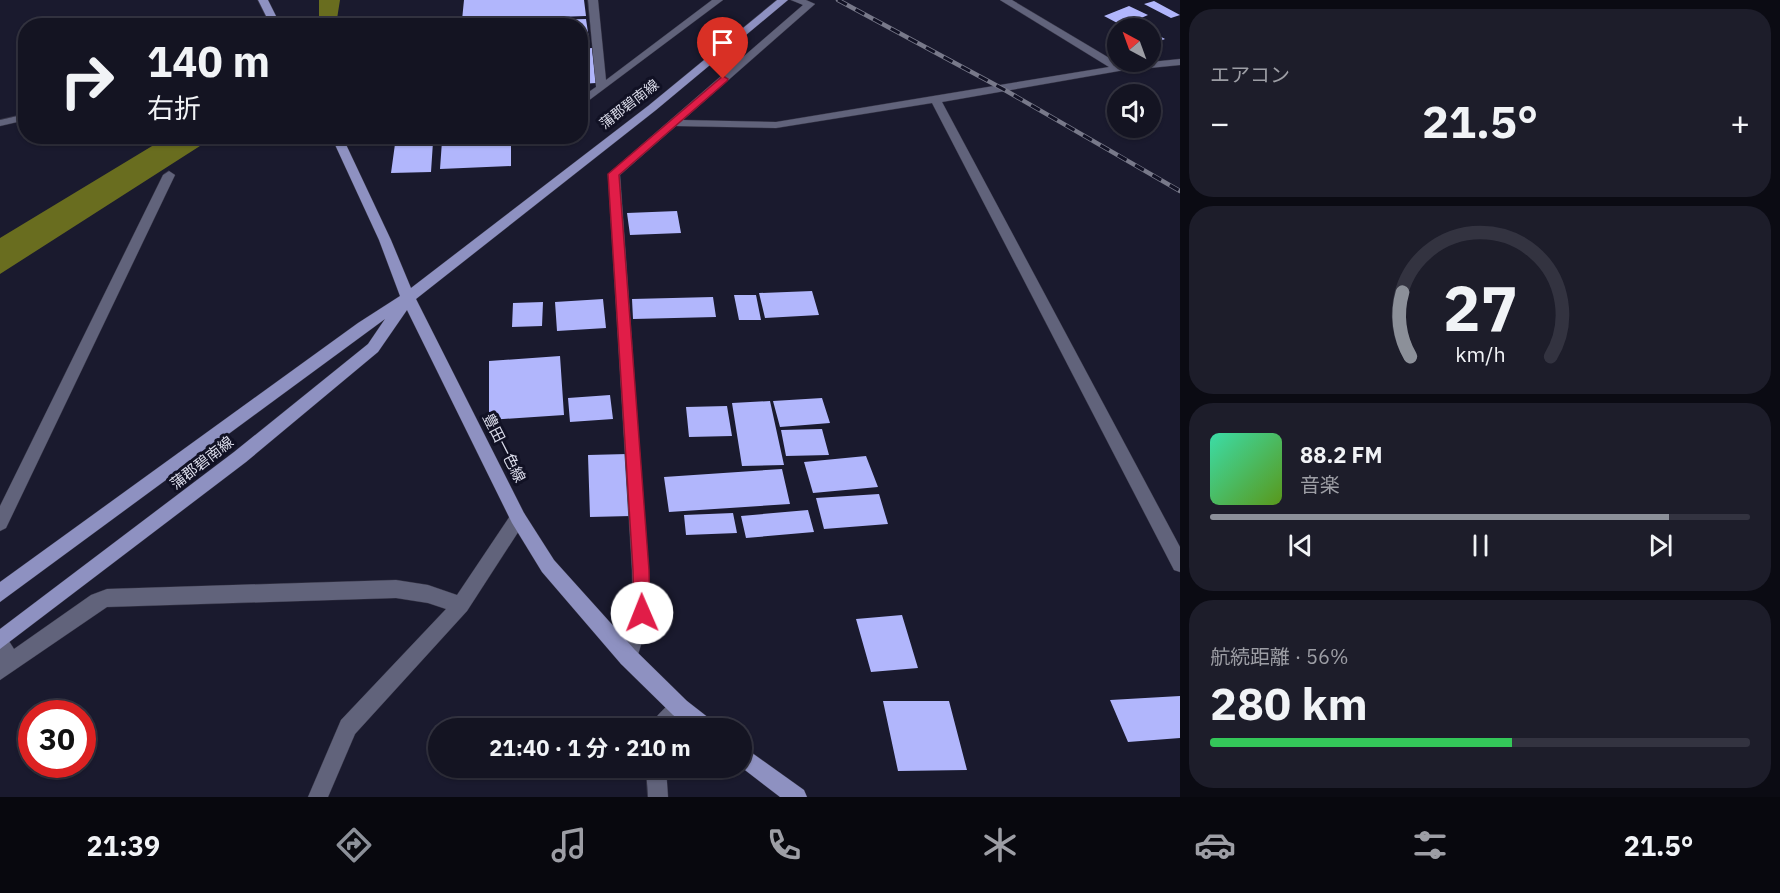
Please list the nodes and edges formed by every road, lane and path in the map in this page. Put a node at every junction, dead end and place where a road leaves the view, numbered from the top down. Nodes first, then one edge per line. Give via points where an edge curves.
1 (263, 0) edge
2 (593, 0) edge
3 (718, 0) edge
4 (783, 0) edge
5 (796, 0) edge
6 (1005, 0) edge
7 (272, 18) edge
8 (1107, 61) edge
9 (1180, 62) edge
10 (1161, 64) edge
11 (1107, 70) edge
12 (601, 88) junction
13 (588, 98) edge
14 (936, 100) junction
15 (18, 119) edge
16 (0, 123) edge
17 (671, 123) junction
18 (340, 144) edge
19 (169, 175) dead end
20 (408, 298) junction
21 (518, 518) junction
22 (0, 523) edge
23 (1180, 564) edge
24 (0, 593) edge
25 (460, 604) junction
26 (0, 640) edge
27 (0, 645) edge
28 (628, 657) junction
29 (6, 667) edge
30 (680, 708) junction
31 (670, 718) edge
32 (693, 718) edge
33 (752, 763) edge
34 (657, 778) edge
35 (318, 797) edge
36 (658, 797) edge
37 (797, 797) edge

1 - 7 main road
2 - 12 street
3 - 12 street
4 - 20 main road, 蒲郡碧南線 via 652,108
5 - 17 street via 810,4
6 - 8 street
9 - 10 street
11 - 14 street
12 - 13 street
14 - 17 street via 776,125
14 - 23 street
15 - 16 street
17 - 28 street via 614,174 641,570 642,613
18 - 20 main road, 豊田一色線
19 - 22 street
20 - 21 main road, 豊田一色線
20 - 24 main road, 蒲郡碧南線
20 - 26 main road, 蒲郡碧南線 via 373,348 240,458
21 - 25 street
21 - 28 main road, 豊田一色線 via 548,566
25 - 29 street via 396,589 107,598 91,604
25 - 35 street via 348,727
27 - 29 street
28 - 30 main road, 豊田一色線
30 - 31 street
30 - 32 main road, 豊田一色線
33 - 37 main road
34 - 36 street

